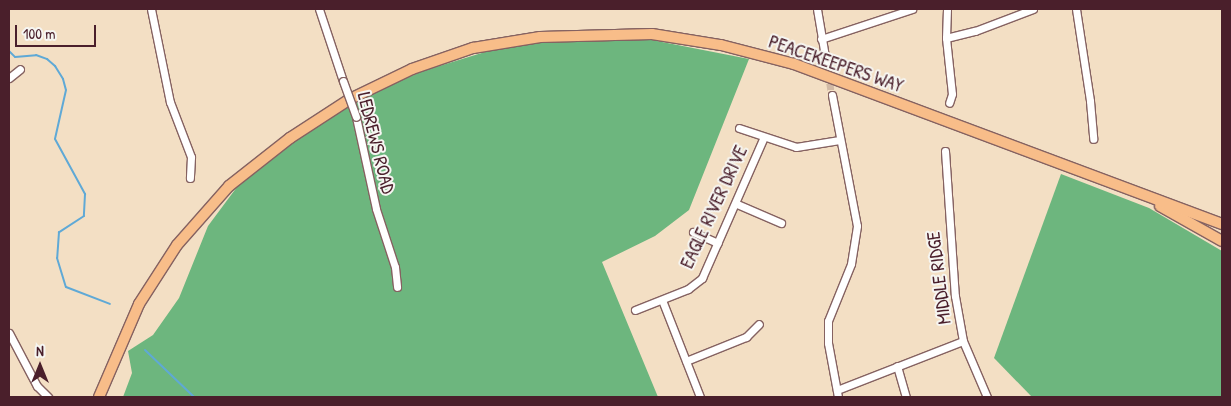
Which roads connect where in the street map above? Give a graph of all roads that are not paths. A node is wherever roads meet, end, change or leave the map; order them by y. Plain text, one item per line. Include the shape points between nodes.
1 (151, 9) edge
2 (319, 9) edge
3 (817, 9) edge
4 (912, 9) edge
5 (947, 9) edge
6 (1033, 9) edge
7 (1076, 9) edge
8 (946, 38) junction
9 (821, 39) junction
10 (826, 62) tunnel mouth
11 (20, 68) dead end
12 (9, 78) edge
13 (832, 95) tunnel mouth
14 (949, 103) dead end
15 (739, 128) dead end
16 (764, 137) junction
17 (1092, 139) dead end
18 (839, 140) junction
19 (945, 151) dead end
20 (190, 178) dead end
21 (1131, 190) junction
22 (736, 204) junction
23 (781, 223) dead end
24 (1222, 223) edge
25 (693, 232) dead end
26 (1222, 241) edge
27 (718, 243) junction
28 (397, 287) dead end
29 (662, 300) junction
30 (635, 310) dead end
31 (759, 324) dead end
32 (9, 333) edge
33 (964, 341) junction
34 (686, 361) junction
35 (896, 366) junction
36 (837, 394) edge
37 (48, 397) edge
38 (99, 397) edge
39 (700, 397) edge
40 (906, 397) edge
41 (987, 397) edge

1 - 20 street via 170,102 191,157
2 - 28 street, LEDREWS ROAD, bridge via 356,117 376,209 395,267
3 - 9 street
4 - 9 street
5 - 8 street
6 - 8 street via 975,31
7 - 17 street via 1090,101
8 - 14 street via 952,94
9 - 10 street
11 - 12 street
13 - 18 street
15 - 16 street
16 - 18 street via 801,148
16 - 22 street, EAGLE RIVER DRIVE
18 - 36 street via 857,226 850,264 828,321 828,343
19 - 33 street, MIDDLE RIDGE via 955,296
21 - 24 highway, PEACEKEEPERS WAY
21 - 26 highway
21 - 38 highway, PEACEKEEPERS WAY via 794,64 721,45 652,34 593,33 540,37 473,48 412,69 350,99 290,138 229,186 177,244 140,304
22 - 23 street
22 - 27 street, EAGLE RIVER DRIVE
25 - 27 street
27 - 29 street, EAGLE RIVER DRIVE via 697,283
29 - 30 street, EAGLE RIVER DRIVE
29 - 34 street
31 - 34 street via 746,337
32 - 37 street via 37,386
33 - 35 street
33 - 41 street, MIDDLE RIDGE
34 - 39 street
35 - 36 street
35 - 40 street

